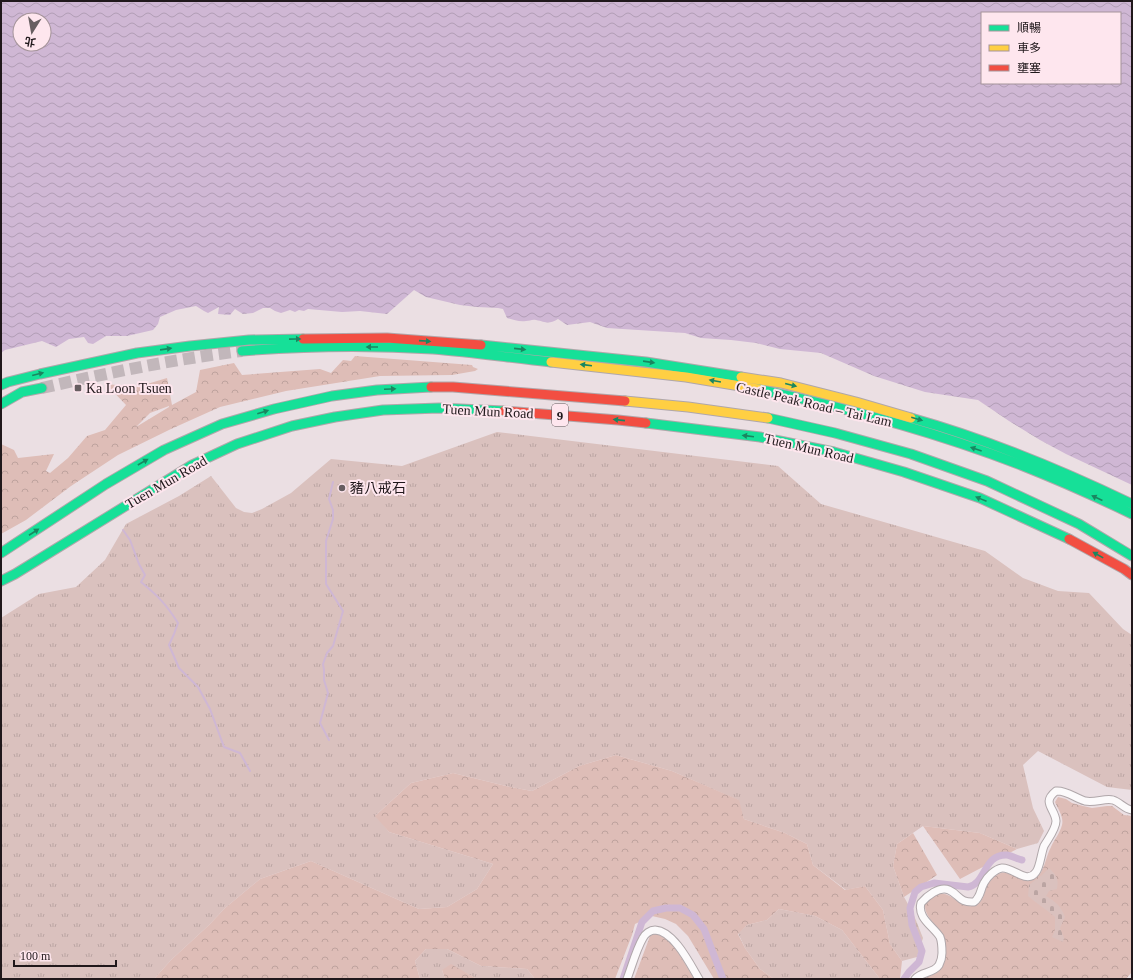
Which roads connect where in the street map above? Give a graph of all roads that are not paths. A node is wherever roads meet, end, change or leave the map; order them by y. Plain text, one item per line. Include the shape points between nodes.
1 (242, 351) tunnel mouth
2 (1, 385) edge
3 (42, 388) tunnel mouth
4 (1, 404) edge
5 (1132, 504) edge
6 (1132, 514) edge
7 (1, 553) edge
8 (1132, 556) edge
9 (1132, 575) edge
10 (1, 581) edge
11 (1132, 810) edge
12 (627, 979) edge
13 (699, 979) edge
14 (915, 979) edge

6 -> 1 main road, Castle Peak Road – Tai Lam via 1001,457 935,435 852,411 710,380 452,351 383,347
2 -> 5 main road, Castle Peak Road – Tai Lam via 137,353 249,340 387,338 646,362 781,383 937,425 1042,463
3 - 4 main road via 22,392
7 -> 8 main road, Tuen Mun Road / 9 via 112,480 164,450 222,424 332,396 377,390 452,387 688,407 762,417 835,433 911,454 987,481 1079,524
9 -> 10 main road, Tuen Mun Road / 9 via 1065,537 980,498 834,452 760,437 618,420 439,408 383,410 335,416 292,426 237,444 192,464
11 - 14 street via 1115,801 1092,802 1075,798 1062,791 1052,794 1049,803 1056,824 1033,875 1024,876 1002,868 986,880 980,896 974,902 963,900 949,890 943,889 932,893 921,903 921,913 940,938 942,952 938,966
12 - 13 street via 643,938 654,930 668,935 677,944

